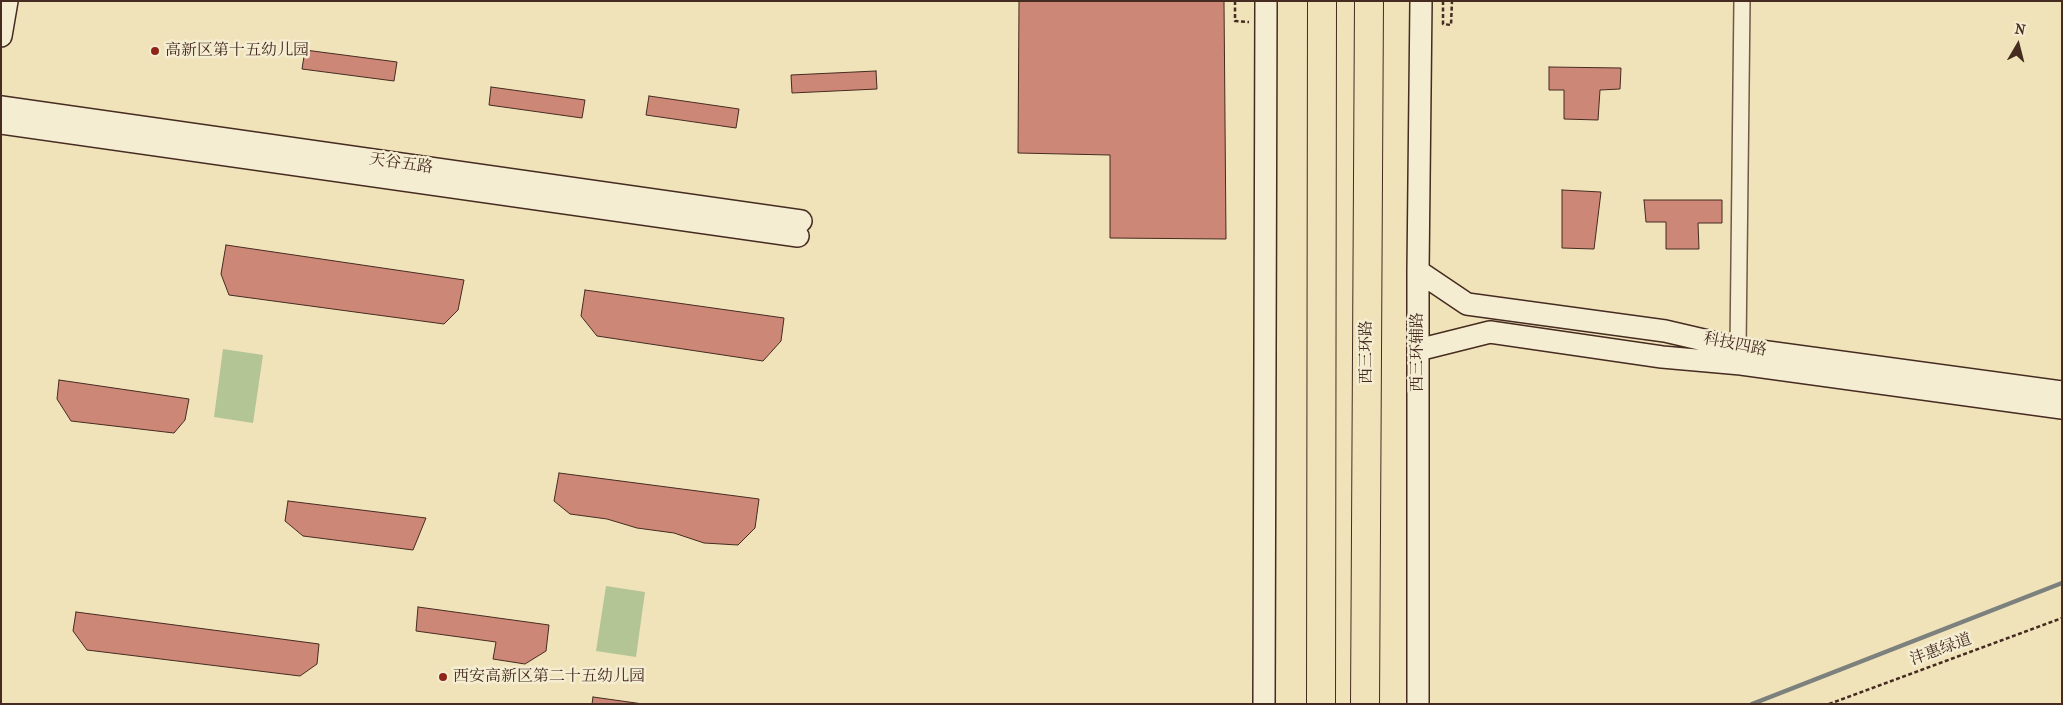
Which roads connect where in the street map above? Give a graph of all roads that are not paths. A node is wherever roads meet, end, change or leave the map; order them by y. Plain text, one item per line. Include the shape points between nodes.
1 (7, 1) edge
2 (1266, 1) edge
3 (1322, 1) edge
4 (1369, 1) edge
5 (1421, 1) edge
6 (1742, 1) edge
7 (1, 36) edge
8 (1, 107) edge
9 (1, 123) edge
10 (1418, 271) junction
11 (1738, 348) junction
12 (1418, 350) junction
13 (2062, 392) edge
14 (2062, 408) edge
15 (1264, 704) edge
16 (1321, 704) edge
17 (1365, 704) edge
18 (1418, 704) edge

1 - 7 street
2 - 15 street
3 - 16 highway
4 - 17 highway, 西三环路
5 - 10 street, 西三环辅路
6 - 11 street
8 - 9 street, 天谷五路 via 800,228
10 - 11 street, 科技四路 via 1467,304 1665,331
10 - 12 street, 西三环辅路
11 - 13 street, 科技四路
12 - 14 street, 科技四路 via 1490,332
12 - 18 street, 西三环辅路

